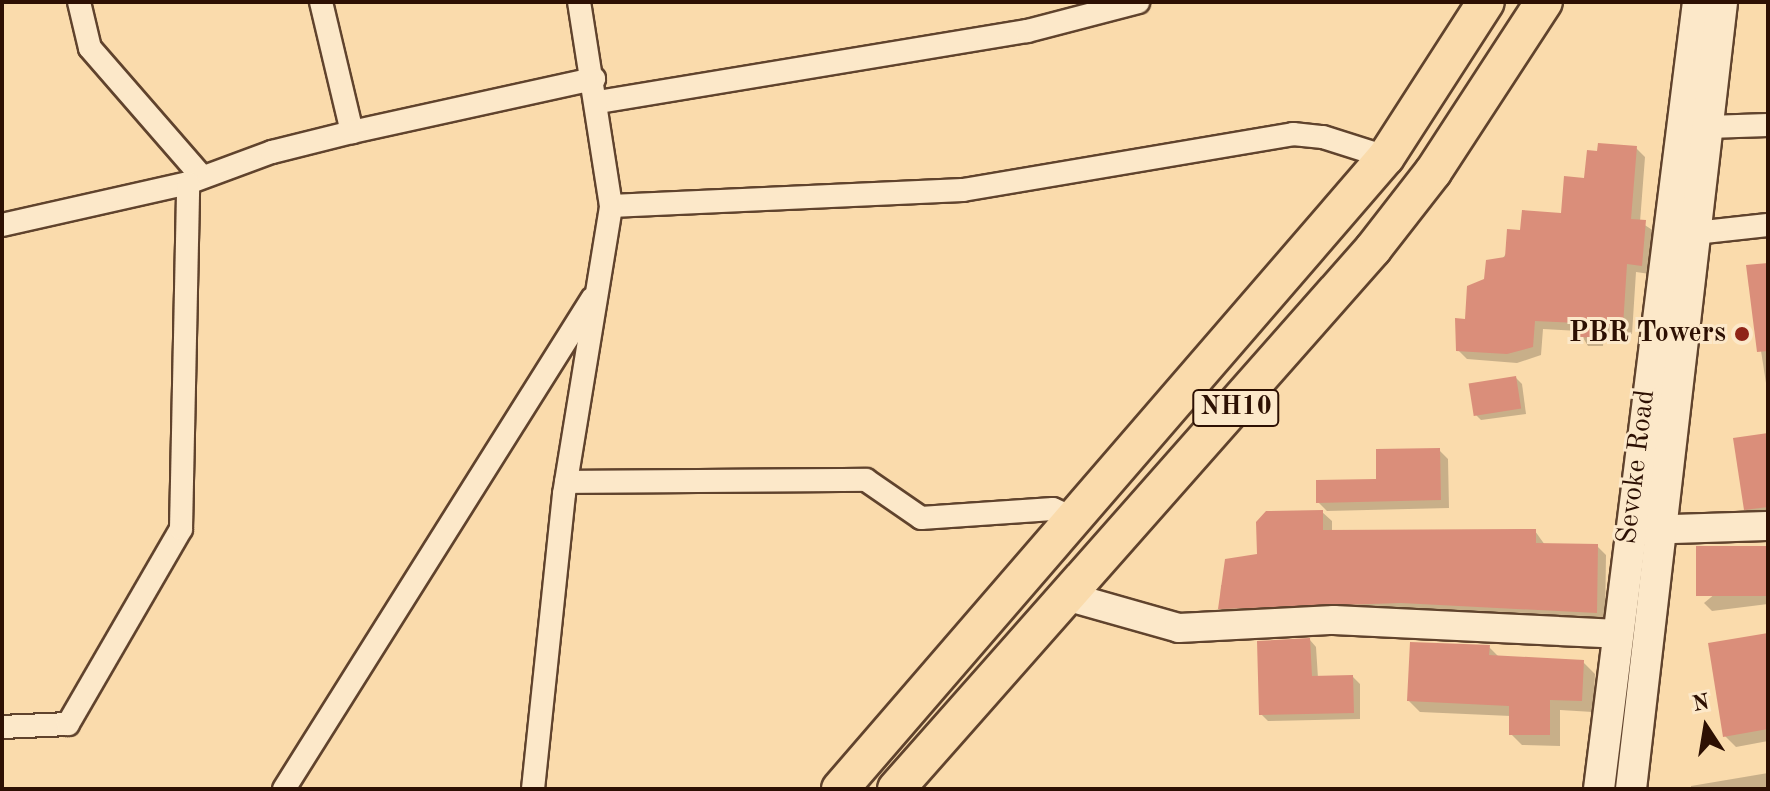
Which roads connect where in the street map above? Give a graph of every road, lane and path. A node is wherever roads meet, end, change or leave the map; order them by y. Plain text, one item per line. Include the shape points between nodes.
1 (79, 2) edge
2 (321, 2) edge
3 (579, 2) edge
4 (1138, 2) edge
5 (1486, 2) edge
6 (1544, 2) edge
7 (1698, 2) edge
8 (1722, 2) edge
9 (594, 79) junction
10 (598, 102) junction
11 (1768, 125) edge
12 (1708, 127) junction
13 (352, 132) junction
14 (1386, 157) junction
15 (195, 180) junction
16 (611, 206) junction
17 (2, 225) edge
18 (1768, 225) edge
19 (1695, 233) junction
20 (597, 291) junction
21 (566, 482) junction
22 (1074, 519) junction
23 (1768, 526) edge
24 (1644, 530) junction
25 (1066, 596) junction
26 (1618, 634) junction
27 (2, 727) edge
28 (284, 789) edge
29 (533, 789) edge
30 (840, 789) edge
31 (896, 789) edge
32 (1599, 789) edge
33 (1631, 789) edge

1 - 15 street via 90,48
2 - 13 street
3 - 9 street
4 - 10 street via 1027,31
5 - 14 highway
6 - 25 highway, NH10 via 1441,160 1373,249
7 - 24 main road, Sevoke Road
8 - 12 main road, Sevoke Road
9 - 10 street
9 - 13 street
10 - 16 street
11 - 12 street
12 - 19 main road, Sevoke Road
13 - 15 street
14 - 16 street via 1323,137 1293,134 963,190
14 - 22 highway
15 - 17 street
15 - 27 street via 181,529 68,724
16 - 20 street
18 - 19 street
19 - 24 main road, Sevoke Road
20 - 21 street
20 - 28 street
21 - 22 street via 866,480 921,518 1053,509
21 - 29 street
22 - 30 highway
23 - 24 street
24 - 26 main road, Sevoke Road
24 - 33 main road, Sevoke Road
25 - 26 street via 1179,628 1334,620
25 - 31 highway, NH10
26 - 32 main road, Sevoke Road

